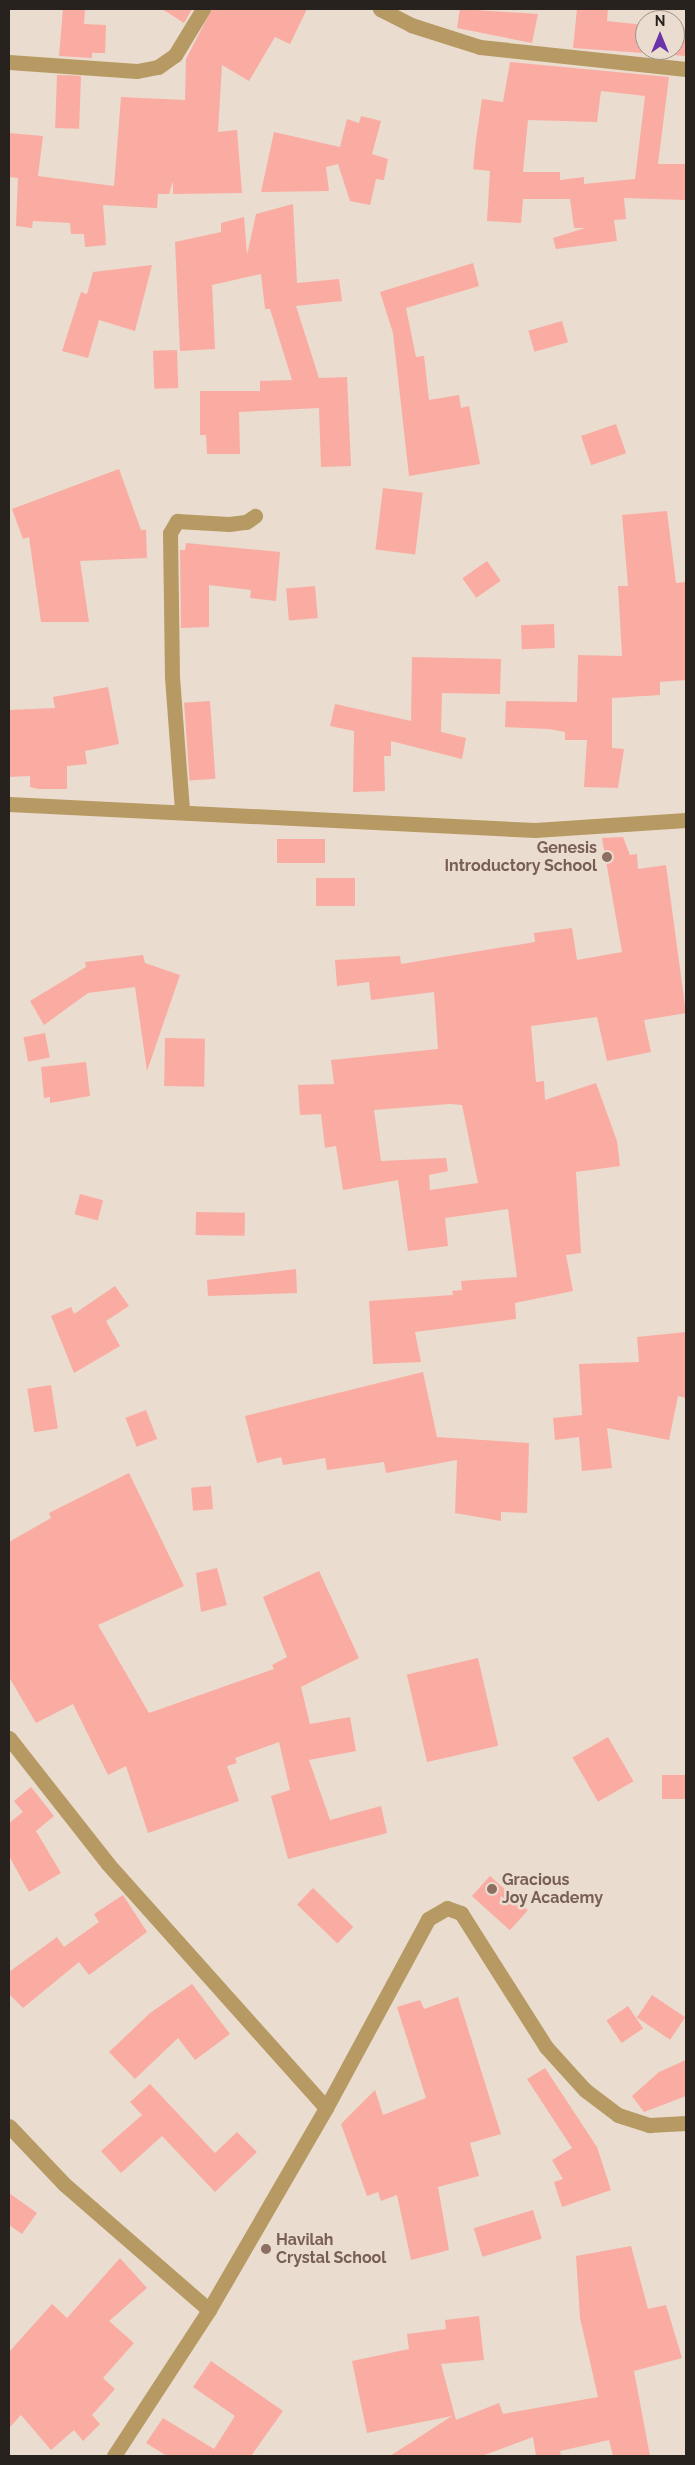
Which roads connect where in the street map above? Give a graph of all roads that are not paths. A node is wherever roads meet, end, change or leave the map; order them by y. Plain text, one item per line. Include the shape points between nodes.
1 (203, 9) edge
2 (380, 9) edge
3 (9, 62) edge
4 (686, 69) edge
5 (255, 516) dead end
6 (9, 804) edge
7 (182, 810) junction
8 (686, 820) edge
9 (9, 1738) edge
10 (326, 2108) junction
11 (686, 2123) edge
12 (9, 2126) edge
13 (209, 2310) junction
14 (114, 2456) edge

1 - 3 street via 175,55 158,67 137,71
2 - 4 street via 411,25 480,47
5 - 7 street via 246,522 177,522 170,533 172,676
6 - 7 street
7 - 8 street via 535,830
9 - 10 street via 108,1864
10 - 11 street via 428,1919 447,1908 461,1913 546,2047 585,2090 618,2115 649,2125
10 - 13 street
12 - 13 street via 64,2184
13 - 14 street

